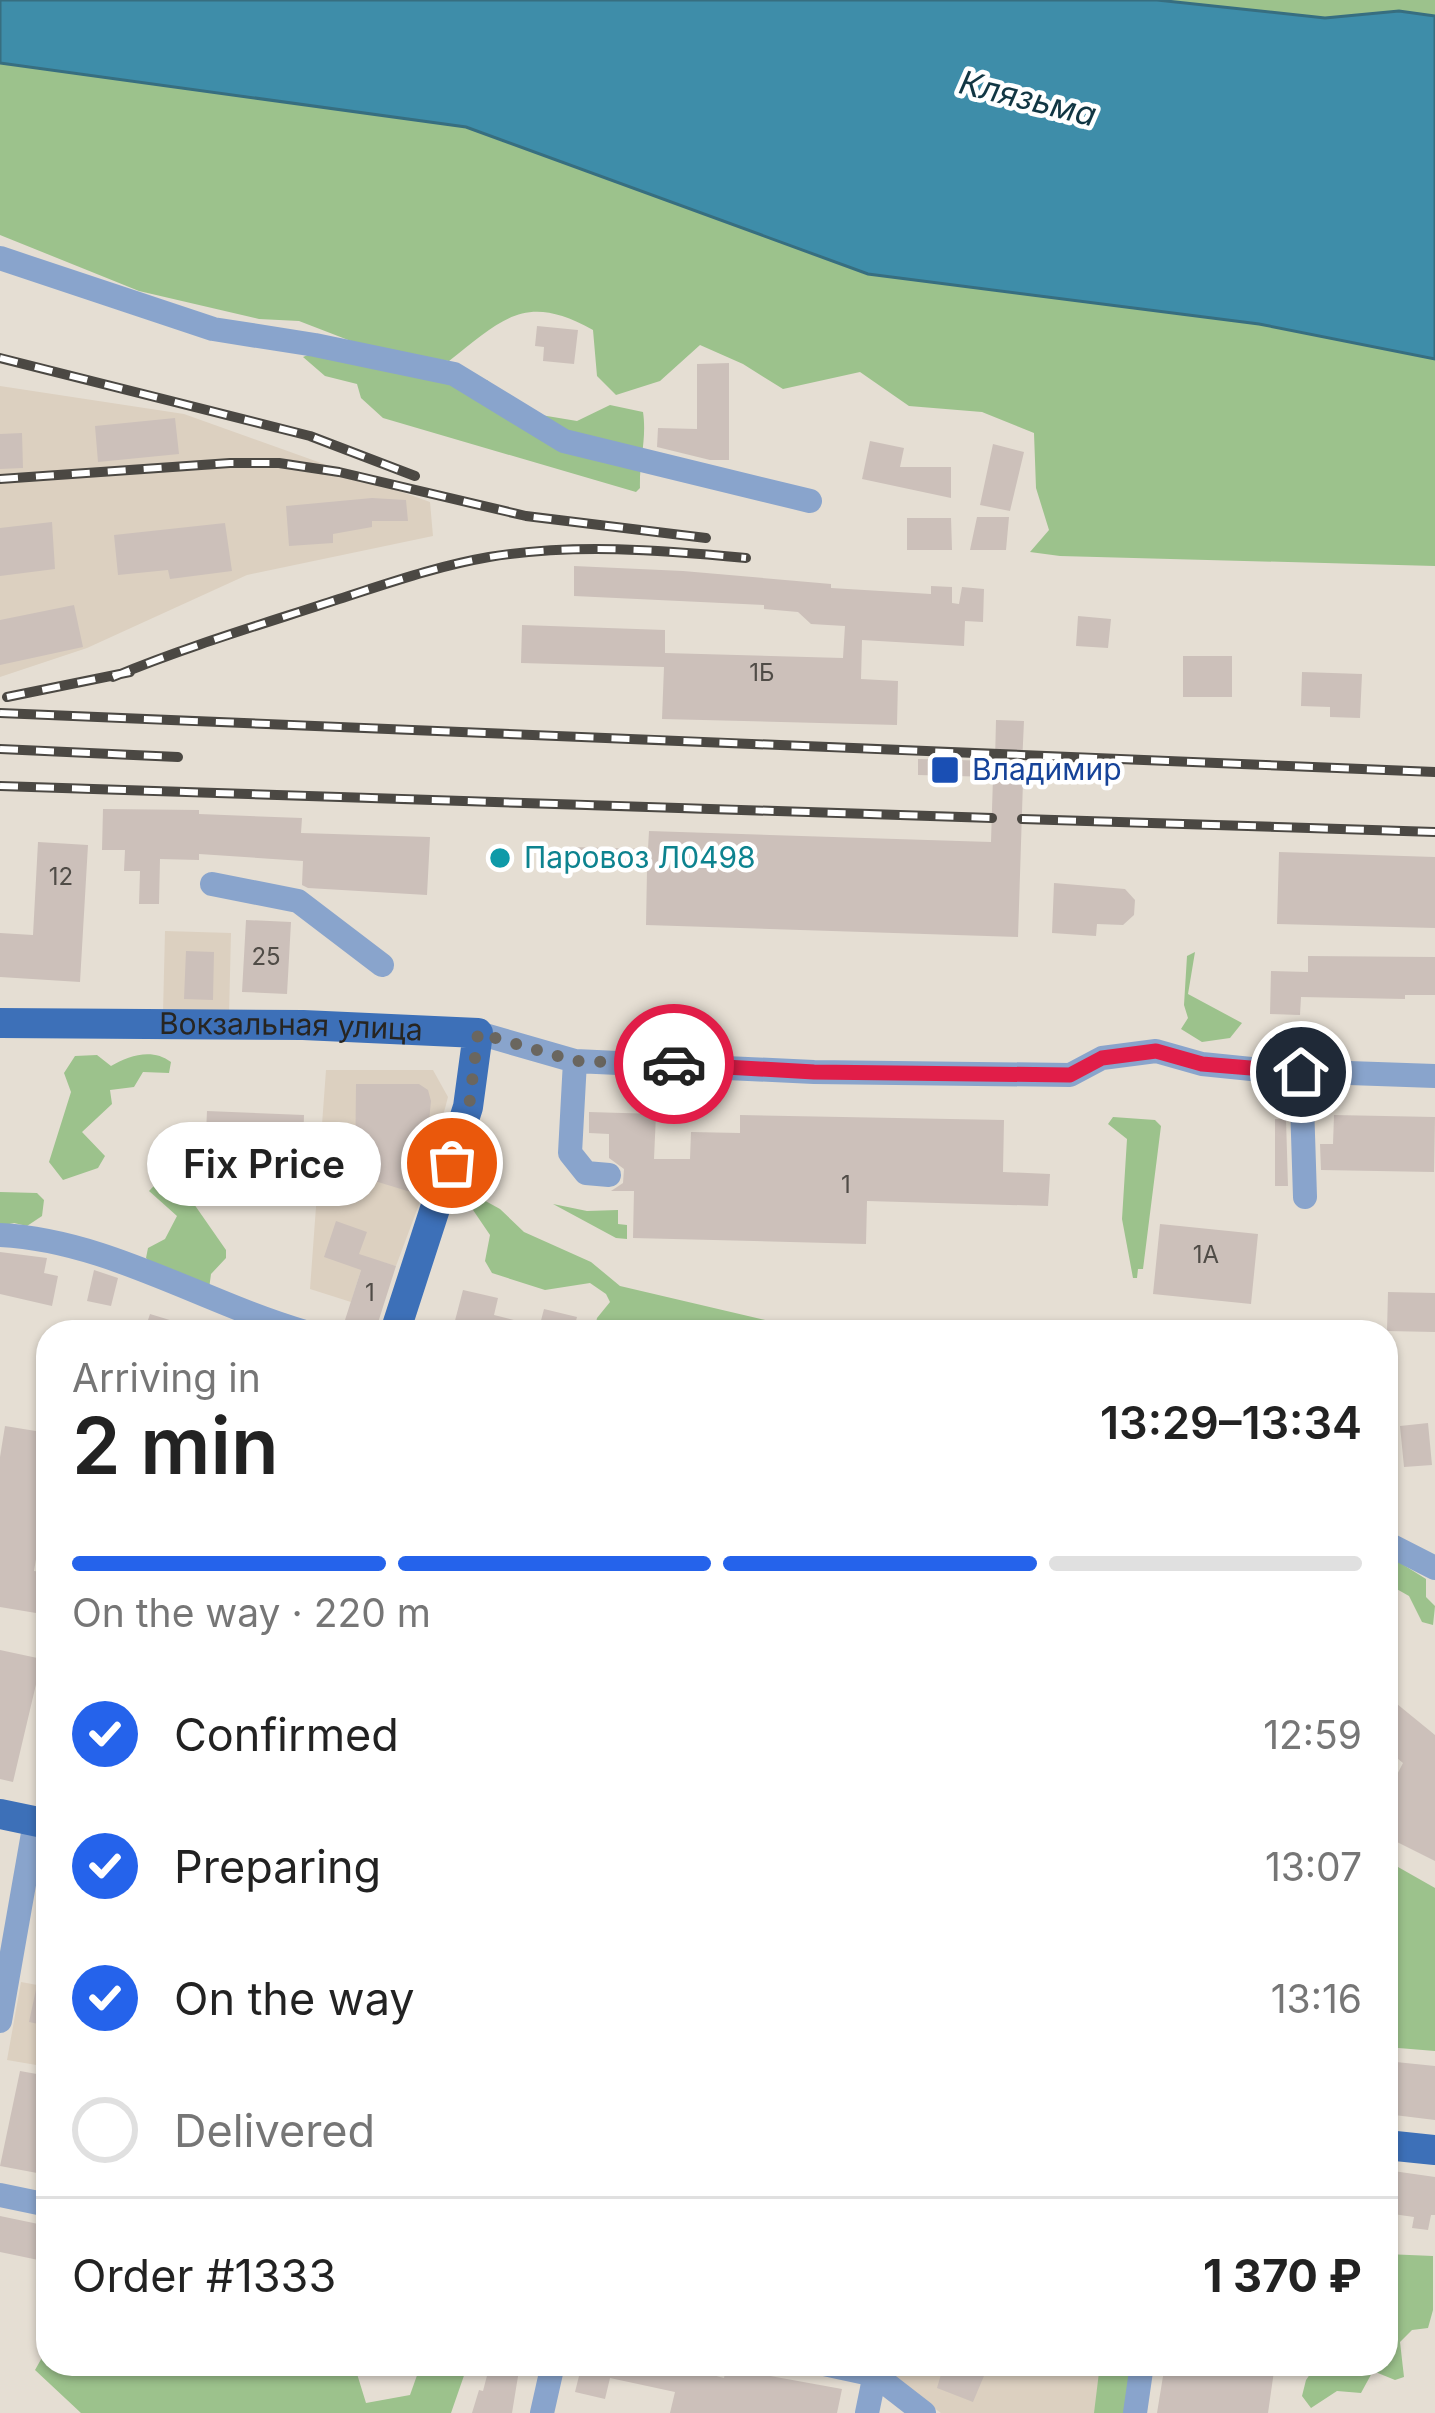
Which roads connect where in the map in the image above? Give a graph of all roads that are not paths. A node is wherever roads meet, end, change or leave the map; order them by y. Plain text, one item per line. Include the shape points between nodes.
1 (0, 258) edge
2 (810, 501) dead end
3 (212, 884) dead end
4 (382, 965) dead end
5 (0, 1023) edge
6 (478, 1033) junction
7 (575, 1061) junction
8 (1301, 1072) junction
9 (1435, 1076) edge
10 (609, 1175) dead end
11 (1305, 1197) dead end
12 (0, 1235) edge
13 (263, 1320) edge
14 (399, 1320) edge
15 (1398, 1550) edge
16 (1435, 1568) edge
17 (0, 1814) edge
18 (36, 1822) edge
19 (36, 1851) edge
20 (0, 2021) edge
21 (1398, 2146) edge
22 (1435, 2150) edge
23 (0, 2195) edge
24 (36, 2202) edge
25 (550, 2376) edge
26 (875, 2376) edge
27 (884, 2376) edge
28 (1140, 2376) edge
29 (542, 2413) edge
30 (867, 2413) edge
31 (924, 2413) edge
32 (1135, 2413) edge

1 - 2 street via 213,329 454,374 564,441
3 - 4 street via 298,901
5 - 6 main road, Вокзальная улица
6 - 7 street, Вокзальная улица
6 - 14 main road via 469,1107
7 - 8 street, Вокзальная улица via 1070,1075 1102,1058 1156,1051 1202,1064
7 - 10 street via 570,1153 586,1173
8 - 9 street, Вокзальная улица
8 - 11 street
12 - 13 street via 148,1272
15 - 16 street
17 - 18 main road
19 - 20 street
21 - 22 main road
23 - 24 street
25 - 29 street
26 - 30 street
27 - 31 street
28 - 32 street

